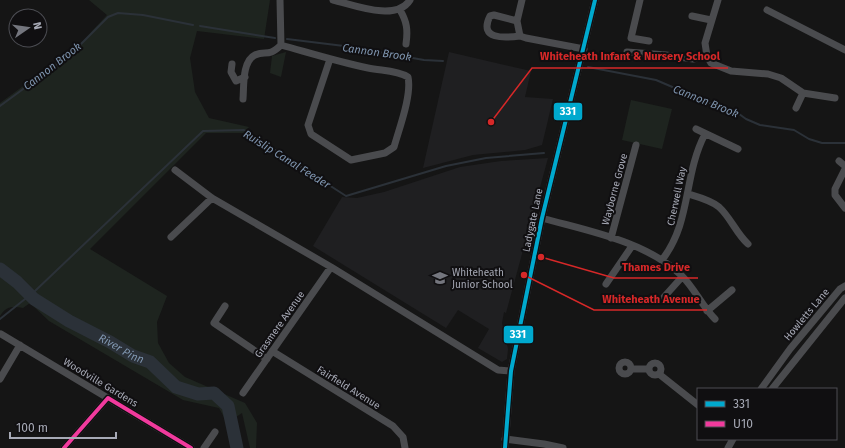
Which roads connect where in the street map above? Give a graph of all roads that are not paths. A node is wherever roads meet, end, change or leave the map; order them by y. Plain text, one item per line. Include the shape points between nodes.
1 (280, 0) edge
2 (333, 0) edge
3 (410, 0) edge
4 (522, 0) edge
5 (595, 0) edge
6 (640, 0) edge
7 (718, 0) edge
8 (400, 10) junction
9 (767, 10) dead end
10 (692, 16) dead end
11 (711, 20) junction
12 (517, 21) junction
13 (520, 36) junction
14 (649, 41) dead end
15 (406, 44) dead end
16 (281, 45) junction
17 (584, 49) junction
18 (845, 50) edge
19 (628, 52) dead end
20 (707, 56) junction
21 (330, 59) junction
22 (232, 64) dead end
23 (245, 77) junction
24 (803, 93) junction
25 (835, 98) dead end
26 (243, 99) dead end
27 (796, 108) dead end
28 (696, 129) dead end
29 (705, 134) junction
30 (636, 145) dead end
31 (738, 150) dead end
32 (845, 169) edge
33 (176, 170) dead end
34 (688, 194) junction
35 (212, 198) junction
36 (845, 208) edge
37 (542, 218) junction
38 (171, 238) dead end
39 (611, 238) junction
40 (748, 244) dead end
41 (632, 246) junction
42 (662, 260) junction
43 (331, 267) junction
44 (682, 277) junction
45 (606, 284) dead end
46 (845, 286) edge
47 (732, 290) dead end
48 (664, 298) dead end
49 (845, 298) edge
50 (225, 306) dead end
51 (707, 311) junction
52 (715, 319) dead end
53 (1, 334) dead end
54 (20, 345) junction
55 (272, 351) junction
56 (784, 357) junction
57 (267, 358) junction
58 (792, 363) junction
59 (631, 369) dead end
60 (511, 371) junction
61 (0, 379) edge
62 (762, 388) edge
63 (773, 388) edge
64 (243, 393) dead end
65 (108, 398) junction
66 (697, 404) edge
67 (215, 432) dead end
68 (505, 439) junction
69 (64, 448) edge
70 (191, 448) edge
71 (204, 448) edge
72 (405, 448) edge
73 (505, 448) edge
74 (563, 448) edge

1 - 16 street
2 - 8 street via 381,11
3 - 8 street
4 - 12 street
5 - 17 street, Ladygate Lane
6 - 14 street via 631,38
7 - 11 street
8 - 15 street via 407,22
9 - 18 street
10 - 11 street
11 - 20 street via 705,43
12 - 13 street
12 - 13 street via 490,16 487,30 501,38
13 - 17 street
16 - 21 street
16 - 23 street via 274,52 255,55 248,62
17 - 37 street, Ladygate Lane
19 - 20 street via 693,59
20 - 24 street via 712,63 723,69 768,74 781,78
21 - 21 street via 400,72 408,77 407,95 394,147 385,153 351,160 311,134 308,125
22 - 23 street via 231,72 236,81
23 - 26 street
24 - 25 street
24 - 27 street
28 - 29 street
29 - 31 street
29 - 34 street, Cherwell Way via 694,157
30 - 39 street, Wayborne Grove
32 - 36 street via 835,189 835,195
33 - 35 street
34 - 40 street via 710,201 719,207
34 - 42 street, Cherwell Way via 675,241
35 - 38 street
35 - 43 street
37 - 39 street
37 - 60 street, Ladygate Lane
39 - 41 street
41 - 42 street
41 - 45 street
42 - 44 street
43 - 55 street, Grasmere Avenue
43 - 60 street via 498,370
44 - 48 street
44 - 51 street
46 - 56 street, Howletts Lane
47 - 51 street
49 - 58 street, Howletts Lane
50 - 57 street via 214,323
51 - 52 street
53 - 54 street, Woodville Gardens
54 - 61 street
54 - 65 street, Woodville Gardens
55 - 57 street, Grasmere Avenue
55 - 72 street, Fairfield Avenue via 394,426 403,438
56 - 58 street
56 - 62 street, Howletts Lane
57 - 64 street, Grasmere Avenue
58 - 63 street, Howletts Lane
59 - 66 street via 650,369 652,364 658,364 661,369 659,374
60 - 68 street, Ladygate Lane
65 - 69 street
65 - 70 street, Woodville Gardens
67 - 71 street
68 - 73 street, Ladygate Lane
68 - 74 street

